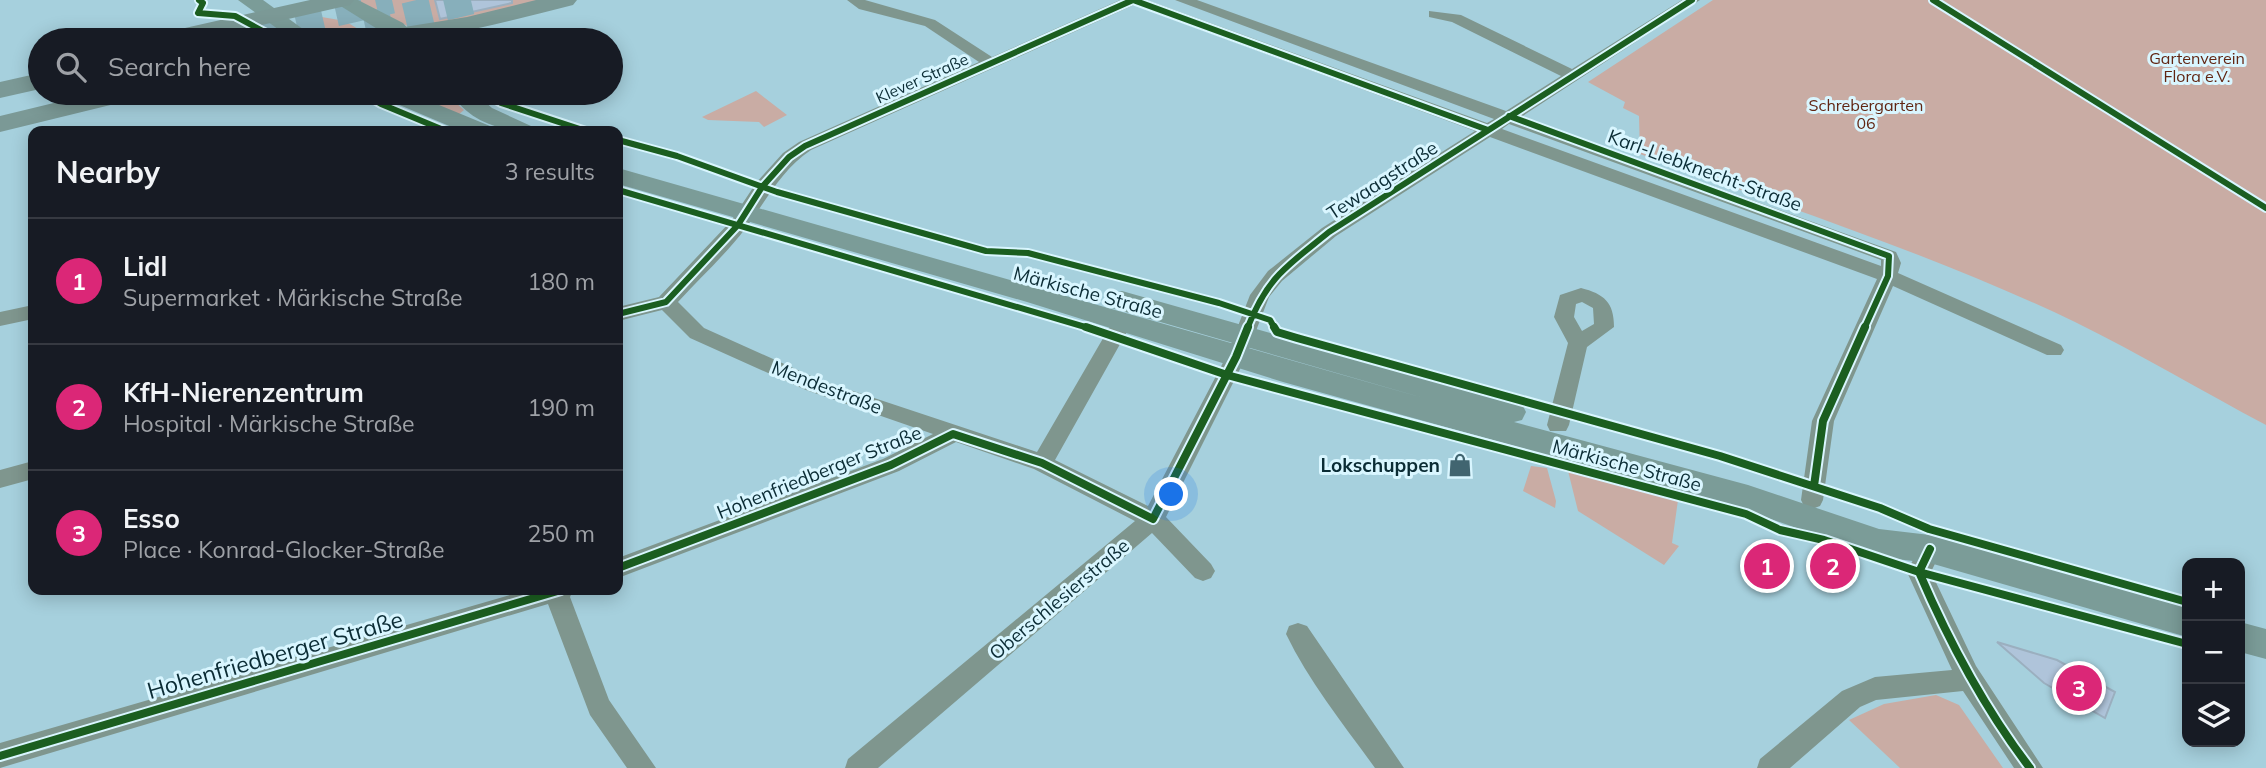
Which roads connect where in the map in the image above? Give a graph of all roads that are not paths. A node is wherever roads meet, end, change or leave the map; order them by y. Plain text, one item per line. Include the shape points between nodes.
1 (221, 0) edge
2 (249, 0) edge
3 (342, 0) edge
4 (565, 0) edge
5 (856, 0) edge
6 (1133, 0) edge
7 (1183, 0) edge
8 (1692, 0) edge
9 (1434, 14) dead end
10 (271, 16) junction
11 (494, 18) junction
12 (188, 28) edge
13 (217, 28) edge
14 (289, 28) edge
15 (395, 28) tunnel mouth
16 (448, 28) edge
17 (466, 28) edge
18 (991, 63) junction
19 (28, 71) edge
20 (1573, 76) junction
21 (0, 77) edge
22 (28, 83) edge
23 (0, 90) edge
24 (28, 103) edge
25 (77, 105) edge
26 (419, 105) edge
27 (475, 105) edge
28 (0, 109) edge
29 (1509, 116) junction
30 (0, 124) edge
31 (469, 126) edge
32 (512, 126) edge
33 (1488, 130) junction
34 (623, 163) edge
35 (623, 177) edge
36 (750, 206) junction
37 (1888, 266) junction
38 (666, 302) junction
39 (28, 313) edge
40 (623, 313) edge
41 (0, 320) edge
42 (1123, 321) junction
43 (1578, 344) dead end
44 (1240, 345) junction
45 (2054, 350) dead end
46 (1558, 425) junction
47 (953, 434) junction
48 (1042, 463) junction
49 (28, 471) edge
50 (0, 479) edge
51 (1812, 500) junction
52 (1153, 519) junction
53 (1930, 549) junction
54 (623, 566) edge
55 (1203, 571) dead end
56 (543, 595) edge
57 (558, 595) edge
58 (2183, 621) edge
59 (1298, 634) dead end
60 (2245, 638) edge
61 (2266, 644) edge
62 (1971, 679) junction
63 (0, 756) edge
64 (643, 768) edge
65 (858, 768) edge
66 (1391, 768) edge
67 (1770, 768) edge
68 (2030, 768) edge

1 - 12 main road via 204,22
2 - 10 main road
3 - 10 main road
3 - 15 main road
4 - 11 main road
5 - 18 street via 930,23
6 - 18 street, Klever Straße
6 - 33 street, Karl-Liebknecht-Straße
7 - 29 street, Karl-Liebknecht-Straße
8 - 20 street, Tewaagstraße
9 - 20 street via 1456,18
10 - 13 main road
10 - 14 main road
11 - 16 main road
11 - 17 main road
18 - 36 street, Klever Straße via 806,146 789,157
19 - 21 main road
20 - 29 street, Tewaagstraße
22 - 23 main road
24 - 28 main road
25 - 30 main road
26 - 31 main road
27 - 32 main road
29 - 33 street, Tewaagstraße
29 - 37 street, Karl-Liebknecht-Straße
33 - 37 street, Karl-Liebknecht-Straße
33 - 44 street, Tewaagstraße via 1301,253 1260,295
34 - 36 main road, Märkische Straße
35 - 36 main road, Märkische Straße
36 - 38 street, Klever Straße
36 - 42 main road, Märkische Straße
36 - 44 main road, Märkische Straße
37 - 45 street, Karl-Liebknecht-Straße
37 - 51 street via 1823,421
38 - 40 street
38 - 47 street, Mendestraße via 697,332 813,385
39 - 41 street
42 - 44 main road, Märkische Straße
42 - 48 street, Märkische Straße
43 - 46 street, Märkische Straße
44 - 46 main road, Märkische Straße
44 - 52 street, Oberschlesierstraße
44 - 53 main road, Märkische Straße via 1879,542
46 - 51 main road, Märkische Straße
47 - 48 street, Mendestraße
47 - 54 street, Hohenfriedberger Straße via 891,465
48 - 52 street, Mendestraße
49 - 50 street
51 - 53 main road, Märkische Straße via 1880,521
52 - 55 street, Mendestraße
52 - 65 street, Oberschlesierstraße
53 - 58 main road, Märkische Straße
53 - 62 street via 1919,572
56 - 63 street, Hohenfriedberger Straße
57 - 64 street via 598,707
59 - 66 street
60 - 61 main road
62 - 67 street via 1875,689 1851,699
62 - 68 street

